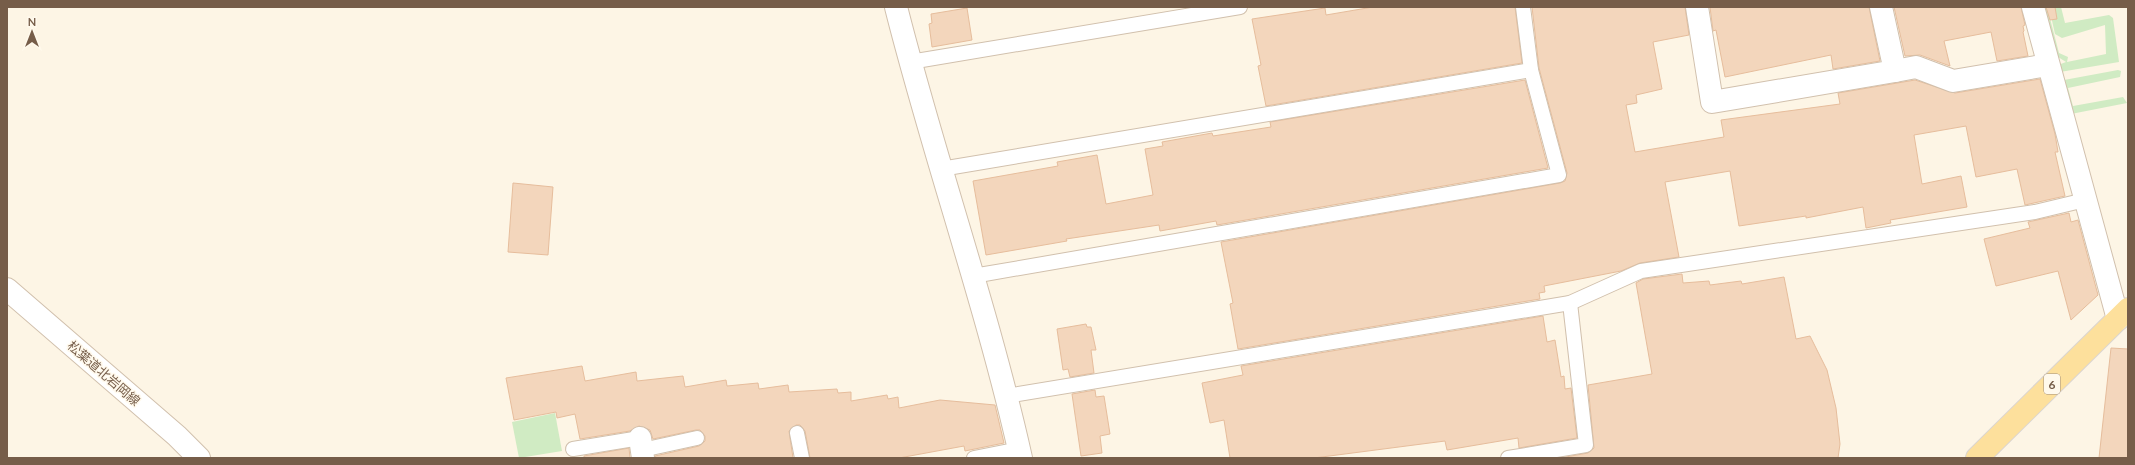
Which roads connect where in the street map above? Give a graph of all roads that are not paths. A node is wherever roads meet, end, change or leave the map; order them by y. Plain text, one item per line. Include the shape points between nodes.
1 (896, 7) edge
2 (1240, 7) edge
3 (1523, 7) edge
4 (1697, 7) edge
5 (1881, 7) edge
6 (2033, 7) edge
7 (910, 62) junction
8 (2048, 65) junction
9 (1531, 70) junction
10 (1895, 71) junction
11 (941, 169) junction
12 (2085, 200) junction
13 (973, 276) junction
14 (7, 289) edge
15 (1570, 303) junction
16 (2123, 314) edge
17 (1006, 396) junction
18 (797, 433) dead end
19 (697, 438) dead end
20 (573, 449) dead end
21 (641, 449) edge
22 (1020, 453) edge
23 (199, 458) edge
24 (802, 458) edge
25 (974, 458) edge
26 (1508, 458) edge
27 (1977, 458) edge

1 - 7 street
2 - 7 lane
3 - 9 lane
4 - 10 street via 1712,102
5 - 10 street
6 - 8 street
7 - 11 street
8 - 10 street via 1953,81 1916,67
8 - 12 street
9 - 11 lane
9 - 13 lane via 1559,175
11 - 13 street
12 - 15 lane via 2035,212 1641,271
12 - 16 street
13 - 17 street
14 - 23 street, 松葉道北岩岡線
15 - 17 lane
15 - 26 lane via 1586,445
16 - 27 main road, 6
17 - 22 street
18 - 24 lane
19 - 21 lane
20 - 21 lane
22 - 25 lane

